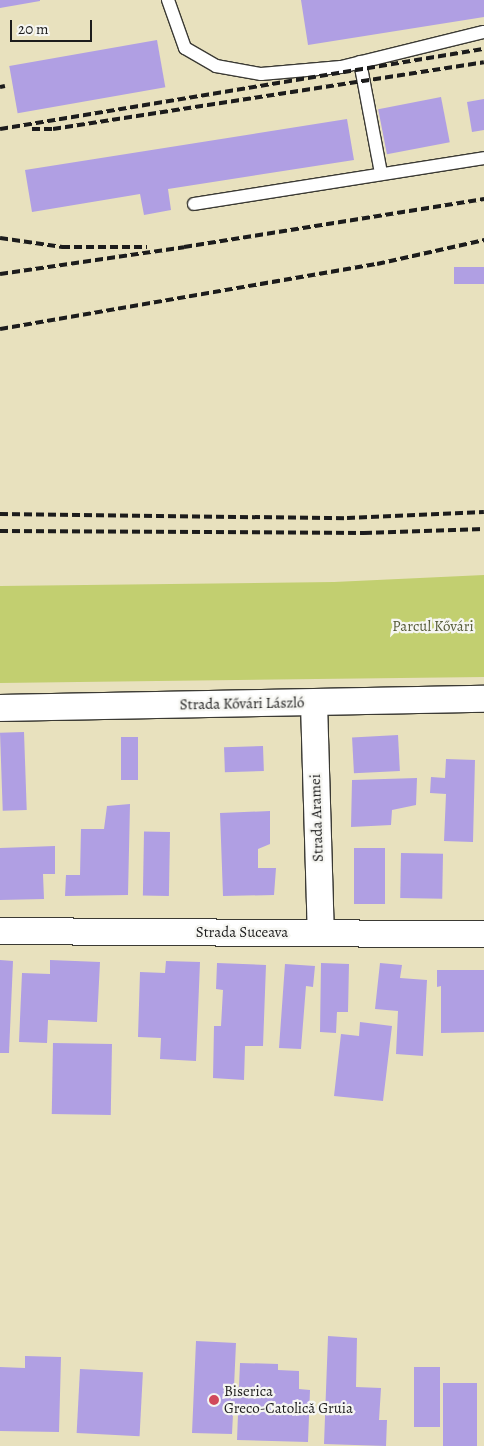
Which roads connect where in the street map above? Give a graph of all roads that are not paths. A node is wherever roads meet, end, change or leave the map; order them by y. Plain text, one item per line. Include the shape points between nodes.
1 (168, 0) edge
2 (484, 32) edge
3 (360, 62) junction
4 (484, 158) edge
5 (381, 173) junction
6 (194, 204) dead end
7 (484, 699) edge
8 (314, 703) junction
9 (0, 708) edge
10 (0, 931) edge
11 (321, 933) junction
12 (484, 934) edge

1 - 3 lane via 185,48 216,66 261,74 341,67
2 - 3 lane
3 - 5 lane
4 - 5 lane
5 - 6 lane
7 - 8 street, Strada Kővári László
8 - 9 street, Strada Kővári László
8 - 11 street, Strada Aramei
10 - 11 street, Strada Suceava
11 - 12 street, Strada Suceava

